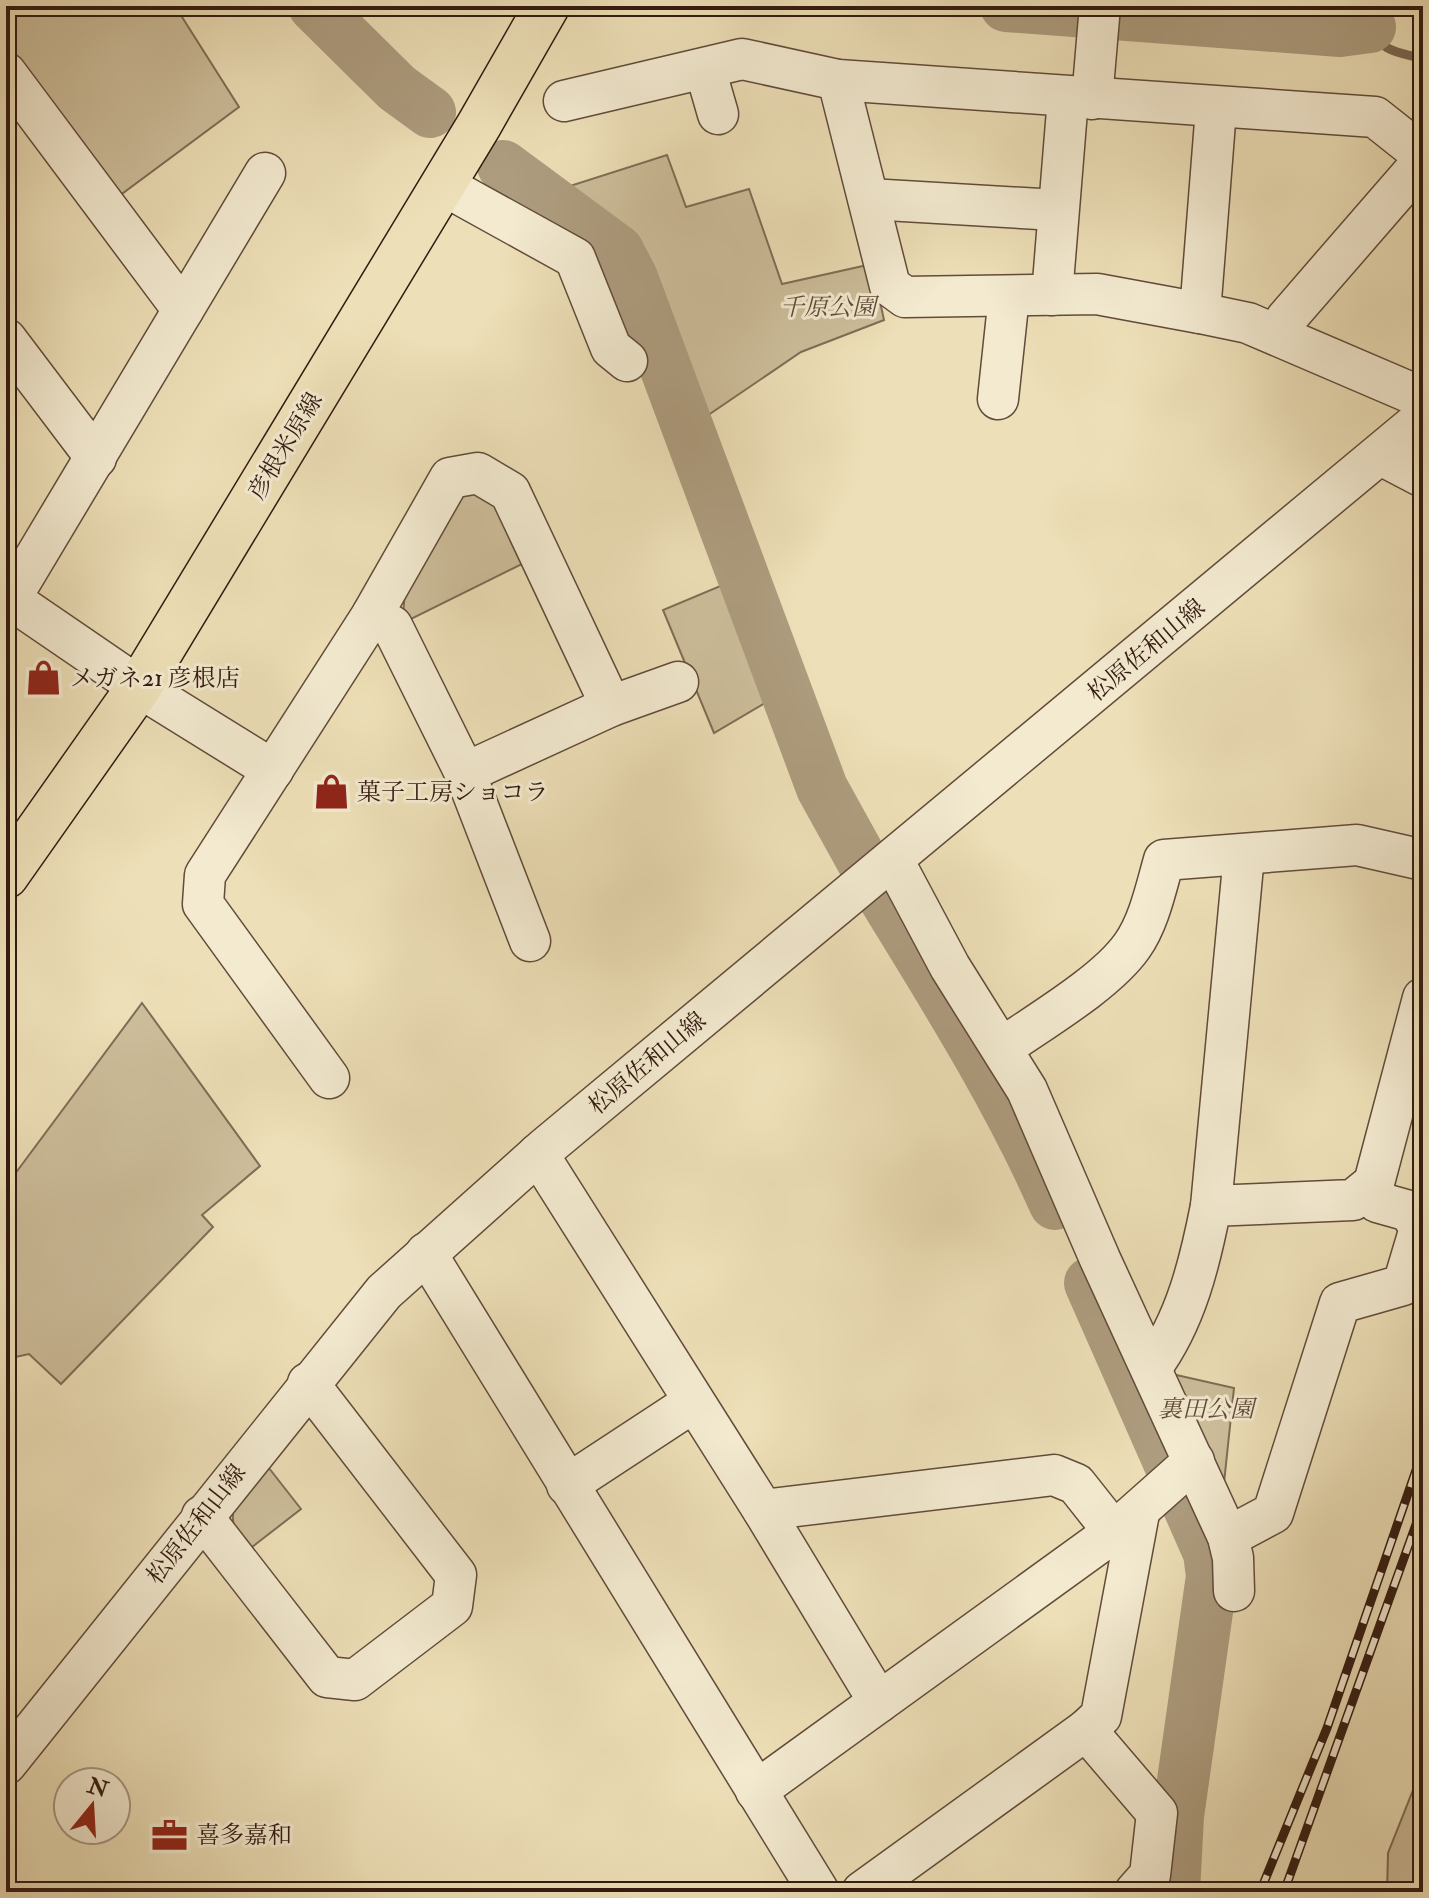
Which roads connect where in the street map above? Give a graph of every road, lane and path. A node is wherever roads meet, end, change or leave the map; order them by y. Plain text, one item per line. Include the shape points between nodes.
1 (547, 6) edge
2 (1100, 13) edge
3 (705, 69) junction
4 (6, 73) edge
5 (838, 80) junction
6 (1080, 98) junction
7 (564, 101) dead end
8 (1216, 109) junction
9 (718, 114) dead end
10 (1423, 155) edge
11 (1423, 161) edge
12 (265, 173) dead end
13 (443, 185) junction
14 (869, 199) junction
15 (1057, 210) junction
16 (1052, 295) junction
17 (1009, 296) junction
18 (183, 310) junction
19 (1200, 313) junction
20 (1278, 335) junction
21 (6, 339) edge
22 (627, 361) dead end
23 (1423, 398) edge
24 (998, 399) dead end
25 (1423, 418) edge
26 (1381, 455) junction
27 (96, 458) junction
28 (1423, 477) edge
29 (7, 601) edge
30 (372, 615) junction
31 (678, 682) dead end
32 (139, 687) junction
33 (611, 706) junction
34 (273, 770) junction
35 (465, 773) junction
36 (1244, 855) junction
37 (893, 860) junction
38 (1423, 860) edge
39 (6, 876) edge
40 (530, 941) dead end
41 (1423, 998) edge
42 (1002, 1048) junction
43 (329, 1078) dead end
44 (538, 1154) junction
45 (1366, 1190) junction
46 (1211, 1206) junction
47 (426, 1253) junction
48 (1151, 1368) junction
49 (308, 1383) junction
50 (692, 1403) junction
51 (1183, 1471) junction
52 (567, 1485) junction
53 (763, 1510) junction
54 (202, 1516) junction
55 (1126, 1523) junction
56 (1228, 1537) junction
57 (1234, 1591) dead end
58 (879, 1702) junction
59 (1086, 1730) junction
60 (6, 1764) edge
61 (756, 1791) junction
62 (819, 1892) edge
63 (862, 1892) edge
64 (1135, 1892) edge

1 - 13 main road, 彦根米原線
2 - 6 street
3 - 5 street via 742,59
3 - 7 street
3 - 9 street
4 - 18 street
5 - 6 street
5 - 14 street
6 - 8 street
6 - 15 street
8 - 10 street via 1375,117
8 - 19 street
11 - 20 street via 1286,319
12 - 18 street
13 - 22 street via 575,258 611,348
13 - 32 main road, 彦根米原線
14 - 15 street
14 - 17 street via 890,286 905,297
15 - 16 street
16 - 17 street
16 - 19 street via 1097,294
17 - 24 street
18 - 27 street
19 - 20 street
20 - 23 street
21 - 27 street
25 - 26 street, 松原佐和山線
26 - 28 street
26 - 37 street, 松原佐和山線
27 - 29 street
29 - 32 street
30 - 33 street via 450,478 478,473 510,492
30 - 34 street
30 - 35 street via 392,626
31 - 33 street
32 - 34 street
32 - 39 main road, 彦根米原線
33 - 35 street
34 - 43 street via 205,875 203,904
35 - 40 street
36 - 38 street via 1357,845
36 - 42 street via 1164,860 1132,946 1091,984
36 - 46 street
37 - 42 street via 950,967
37 - 44 street, 松原佐和山線
41 - 45 street via 1374,1183
42 - 48 street via 1039,1115
44 - 47 street, 松原佐和山線
44 - 50 street
45 - 46 street via 1353,1200
45 - 56 street via 1377,1202 1409,1211 1420,1228 1403,1285 1340,1303 1273,1513
46 - 48 street via 1200,1263 1169,1345
47 - 49 street, 松原佐和山線 via 384,1292
47 - 52 street
48 - 51 street
49 - 54 street, 松原佐和山線
49 - 54 street via 456,1575 452,1606 355,1680 327,1677
50 - 52 street
50 - 53 street
51 - 55 street
51 - 56 street
52 - 61 street
53 - 55 street via 1054,1475 1076,1484
53 - 58 street
54 - 60 street, 松原佐和山線
55 - 58 street
55 - 59 street via 1101,1716
56 - 57 street
58 - 61 street
59 - 63 street
59 - 64 street via 1157,1813 1150,1875
61 - 62 street

